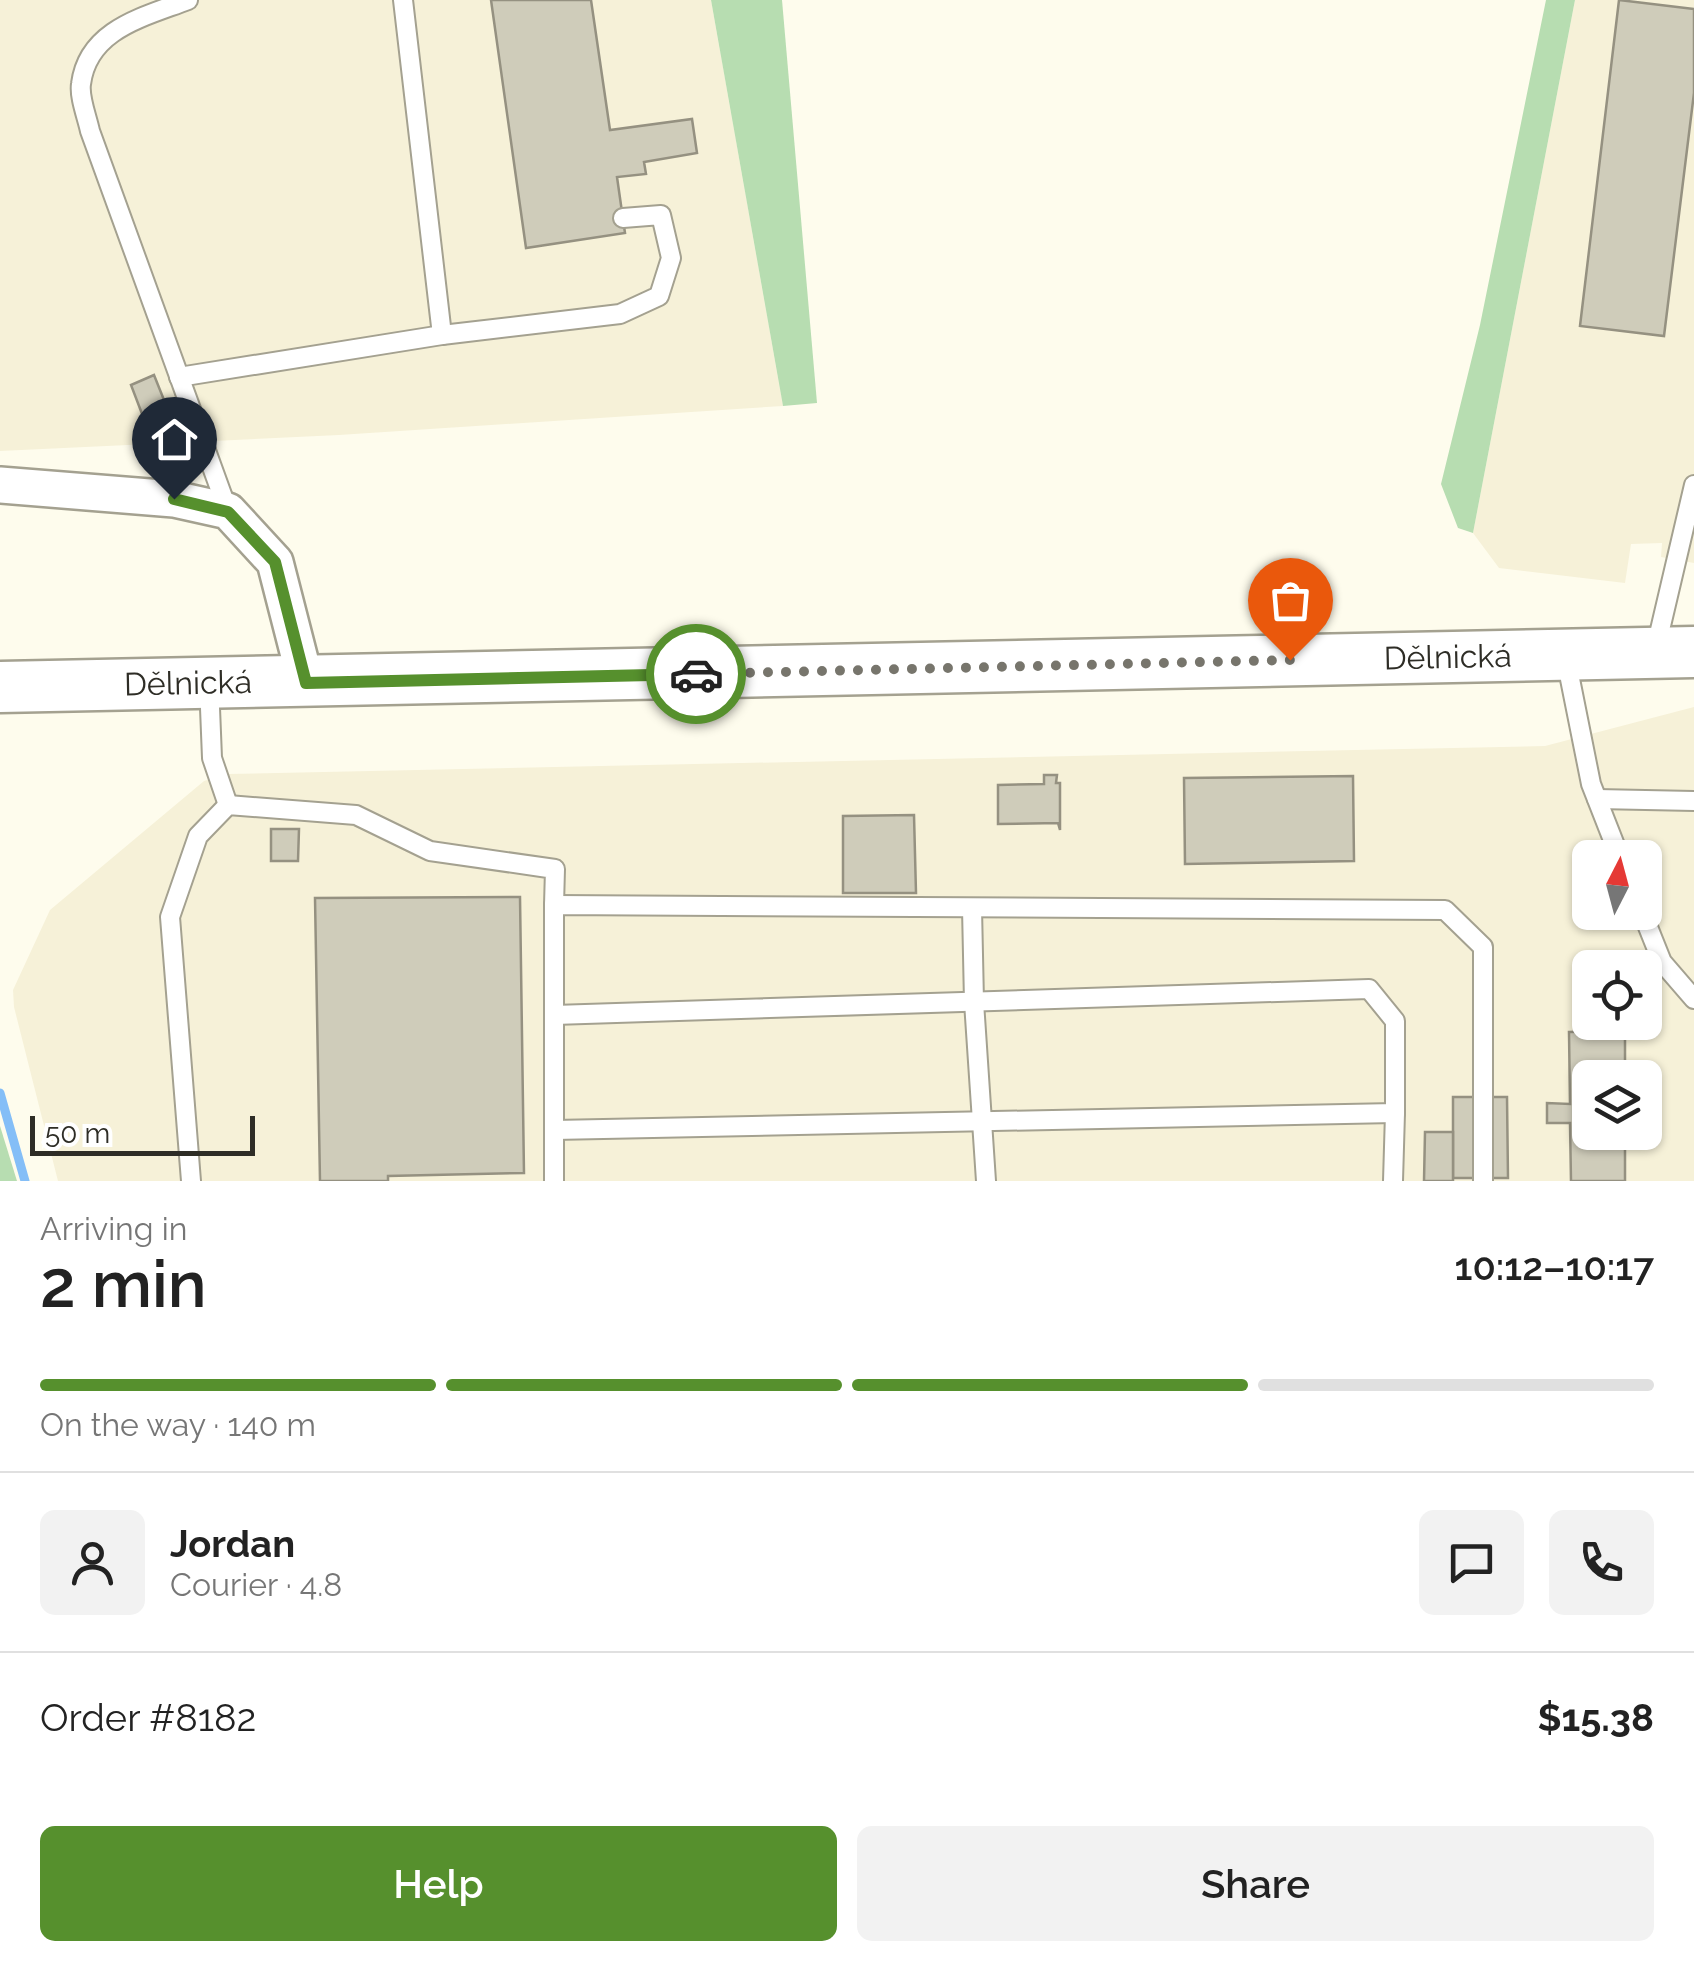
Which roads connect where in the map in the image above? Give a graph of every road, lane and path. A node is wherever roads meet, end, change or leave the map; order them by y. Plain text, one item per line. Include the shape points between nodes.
1 (188, 0) edge
2 (403, 0) edge
3 (623, 218) dead end
4 (442, 335) junction
5 (179, 376) junction
6 (4, 475) edge
7 (1694, 485) edge
8 (228, 512) junction
9 (1674, 652) edge
10 (1565, 654) junction
11 (208, 682) junction
12 (306, 683) junction
13 (5, 687) edge
14 (1596, 799) junction
15 (1694, 801) edge
16 (228, 805) junction
17 (1613, 840) edge
18 (554, 905) junction
19 (972, 908) junction
20 (1649, 930) edge
21 (1694, 999) edge
22 (974, 1002) junction
23 (554, 1015) junction
24 (1395, 1113) junction
25 (982, 1122) junction
26 (554, 1130) junction
27 (191, 1181) edge
28 (554, 1181) edge
29 (986, 1181) edge
30 (1393, 1181) edge
31 (1483, 1181) edge

1 - 5 lane via 118,27 94,49 80,86 90,131
2 - 4 lane
3 - 4 lane via 661,216 672,258 659,296 620,314
4 - 5 lane
5 - 8 lane
6 - 8 street
7 - 9 lane
8 - 12 street via 275,562
9 - 10 main road, Dělnická
10 - 12 main road, Dělnická
10 - 14 lane
11 - 12 main road, Dělnická
11 - 13 main road, Dělnická
11 - 16 lane via 212,758
14 - 15 lane
14 - 17 lane
16 - 18 lane via 356,815 430,851 554,869
16 - 27 lane via 198,836 170,917
18 - 19 lane
18 - 23 lane
19 - 22 lane
19 - 31 lane via 1444,910 1483,947
20 - 21 lane via 1662,962
22 - 23 lane
22 - 24 lane via 1368,990 1395,1021
22 - 25 lane
23 - 26 lane
24 - 25 lane
24 - 30 lane
25 - 26 lane
25 - 29 lane
26 - 28 lane

